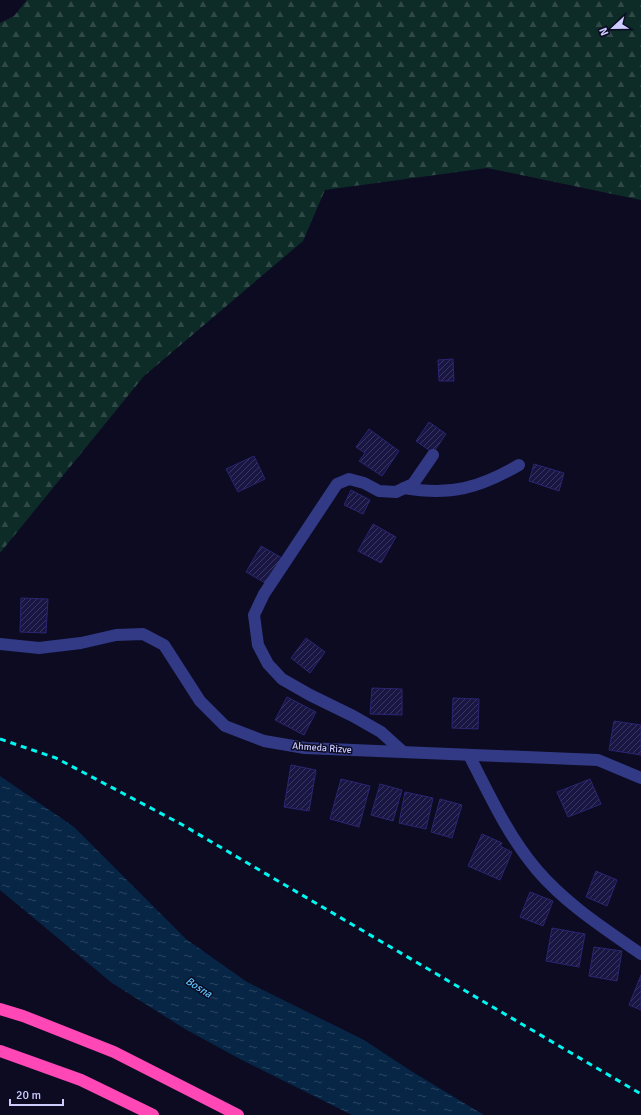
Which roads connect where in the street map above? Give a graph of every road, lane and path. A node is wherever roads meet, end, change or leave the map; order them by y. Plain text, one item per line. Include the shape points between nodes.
1 (433, 456) dead end
2 (519, 465) dead end
3 (404, 488) junction
4 (0, 644) edge
5 (402, 751) junction
6 (469, 755) junction
7 (641, 778) edge
8 (641, 954) edge
9 (0, 1009) edge
10 (0, 1051) edge
11 (153, 1115) edge
12 (238, 1115) edge

1 - 3 street via 413,484
2 - 3 street via 478,486 428,492
3 - 5 street via 396,492 379,491 349,479 337,484 264,594 254,615 258,645 268,664 282,679 381,732
4 - 5 street, Ahmeda Rizve via 39,648 81,643 116,635 143,634 164,645 200,701 225,726 264,741 305,748
5 - 6 street, Ahmeda Rizve
6 - 7 street, Ahmeda Rizve via 598,760
6 - 8 street via 513,836 537,870 592,920
9 - 12 highway via 114,1052
10 - 11 highway via 81,1080

